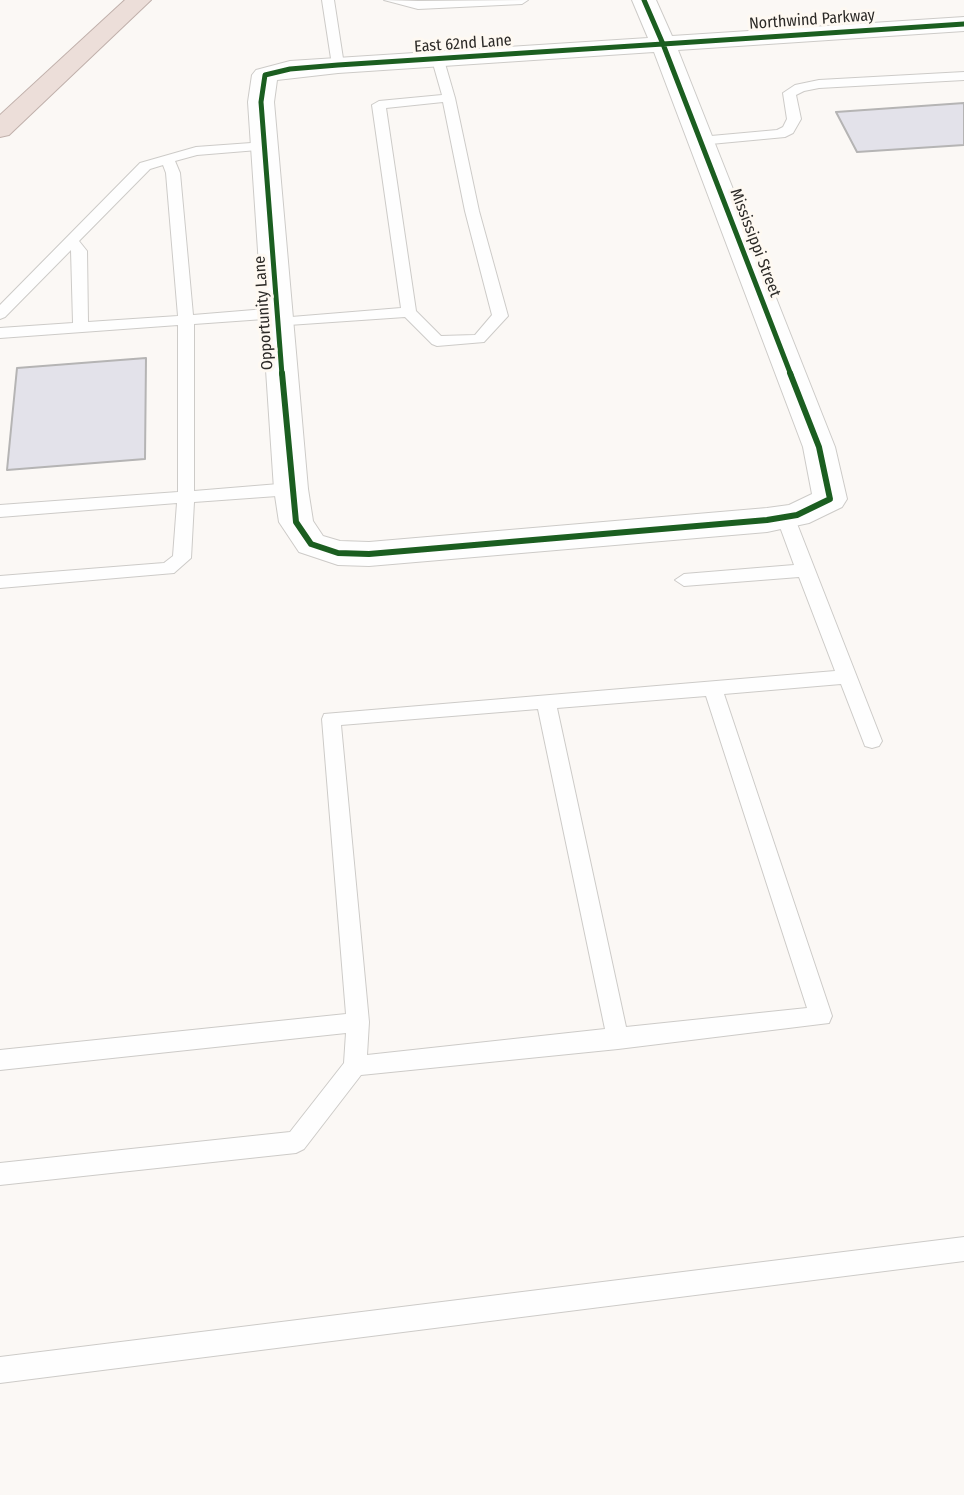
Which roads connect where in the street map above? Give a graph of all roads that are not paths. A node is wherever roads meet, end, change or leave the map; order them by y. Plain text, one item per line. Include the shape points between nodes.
1 (139, 0) edge
2 (328, 0) edge
3 (390, 0) edge
4 (522, 0) edge
5 (644, 0) edge
6 (964, 24) edge
7 (663, 44) junction
8 (438, 60) junction
9 (338, 65) junction
10 (265, 75) joint
11 (964, 76) edge
12 (449, 98) junction
13 (0, 129) edge
14 (700, 141) junction
15 (265, 146) junction
16 (166, 158) junction
17 (71, 242) junction
18 (409, 312) junction
19 (0, 314) edge
20 (278, 318) junction
21 (186, 320) junction
22 (81, 327) junction
23 (0, 333) edge
24 (291, 489) junction
25 (186, 497) junction
26 (0, 511) edge
27 (785, 516) junction
28 (805, 570) junction
29 (684, 580) dead end
30 (0, 582) edge
31 (848, 677) junction
32 (713, 688) junction
33 (546, 702) junction
34 (872, 741) dead end
35 (358, 1022) junction
36 (618, 1038) junction
37 (0, 1060) edge
38 (355, 1066) junction
39 (0, 1174) edge
40 (964, 1249) edge
41 (0, 1370) edge

1 - 13 highway
2 - 9 lane
3 - 4 lane via 418,5
5 - 7 street, Mississippi Street
6 - 7 street, Northwind Parkway
7 - 8 street, East 62nd Lane
7 - 14 street, Mississippi Street
8 - 9 street, East 62nd Lane
8 - 12 lane
9 - 10 street, East 62nd Lane
10 - 15 street, Opportunity Lane via 261,102
11 - 14 lane via 800,88 789,93 794,119 780,135
12 - 18 lane via 379,105
12 - 18 lane via 500,316 479,339 437,341
14 - 27 street, Mississippi Street via 819,447 830,499
15 - 16 lane
15 - 20 street, Opportunity Lane
16 - 17 lane via 145,166
16 - 21 lane via 173,173
17 - 19 lane
17 - 22 lane via 80,251
18 - 20 lane
20 - 21 lane
20 - 24 street, Opportunity Lane
21 - 22 lane
21 - 25 lane
22 - 23 lane
24 - 25 lane
24 - 27 street, Opportunity Lane via 296,522 311,544 338,553 369,554
25 - 26 lane
25 - 30 lane via 182,558 167,569
27 - 28 lane
28 - 29 lane
28 - 31 lane
31 - 32 lane
31 - 34 lane
32 - 33 lane
32 - 36 lane via 821,1016
33 - 35 lane via 331,719
33 - 36 lane
35 - 37 lane
35 - 38 lane
36 - 38 lane
38 - 39 lane via 296,1142
40 - 41 lane

